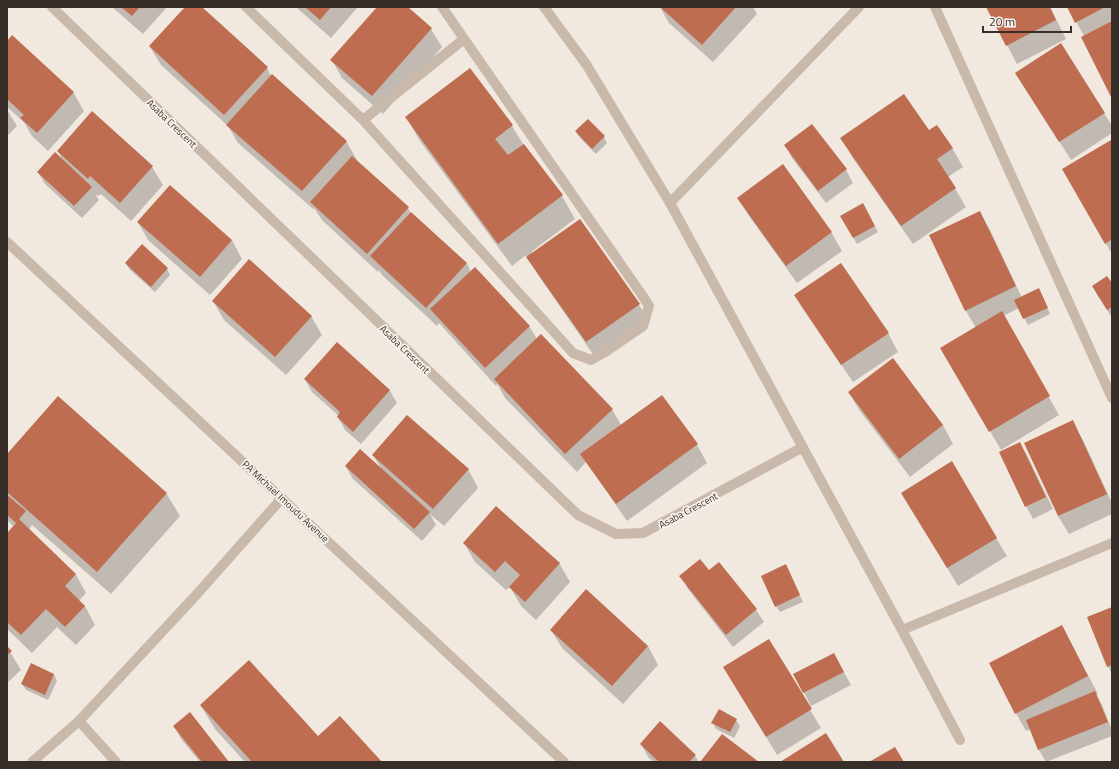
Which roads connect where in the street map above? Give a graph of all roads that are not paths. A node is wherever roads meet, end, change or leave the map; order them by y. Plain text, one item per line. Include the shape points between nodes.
1 (52, 7) edge
2 (246, 7) edge
3 (442, 7) edge
4 (544, 7) edge
5 (859, 7) edge
6 (935, 7) edge
7 (464, 39) junction
8 (363, 120) junction
9 (670, 203) junction
10 (7, 242) edge
11 (1112, 398) edge
12 (803, 447) junction
13 (282, 498) junction
14 (1112, 543) edge
15 (902, 630) junction
16 (79, 721) junction
17 (960, 740) dead end
18 (32, 762) edge
19 (116, 762) edge
20 (564, 762) edge

1 - 12 street, Asaba Crescent via 578,515 616,534 643,533
2 - 8 street
3 - 7 street
4 - 9 street via 586,64
5 - 9 street
6 - 11 street
7 - 8 street
7 - 8 street via 649,306 643,326 591,360 572,353
9 - 12 street
10 - 13 street, PA Michael Imoudu Avenue
12 - 15 street
13 - 16 street
13 - 20 street, PA Michael Imoudu Avenue
14 - 15 street
15 - 17 street
16 - 18 street
16 - 19 street

